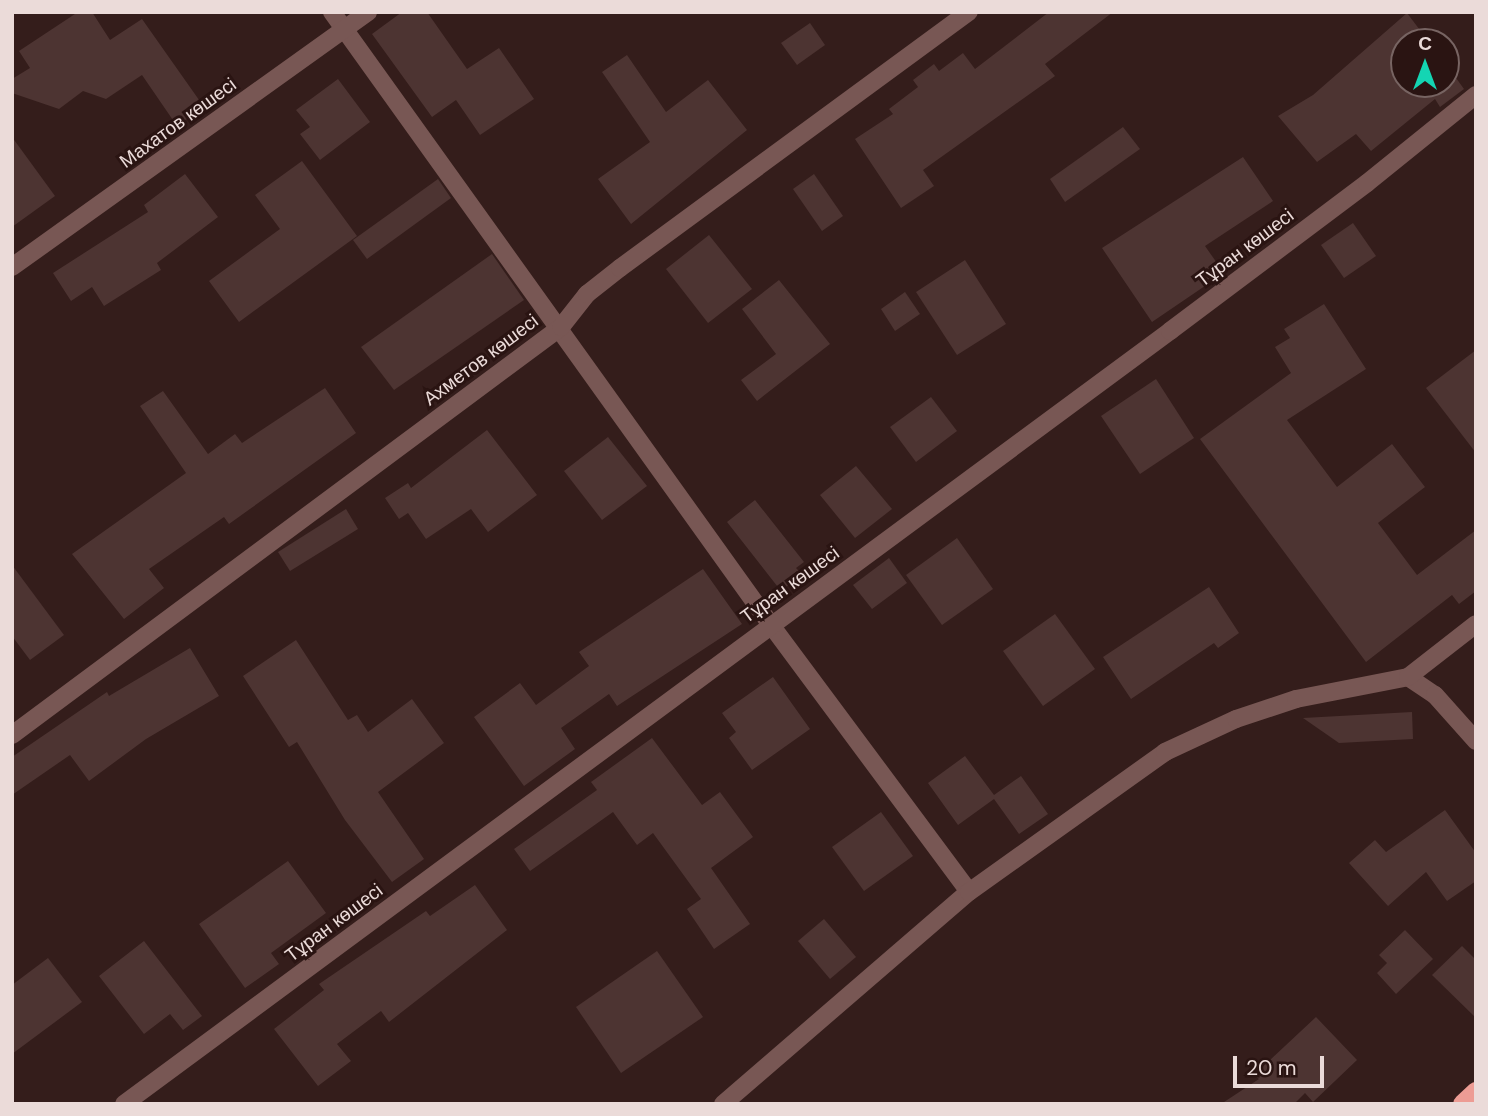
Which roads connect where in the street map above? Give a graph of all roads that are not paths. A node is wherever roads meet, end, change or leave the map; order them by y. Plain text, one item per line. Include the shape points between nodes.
1 (332, 12) edge
2 (368, 12) edge
3 (969, 12) edge
4 (344, 30) junction
5 (1476, 95) edge
6 (12, 267) edge
7 (561, 327) junction
8 (1476, 624) edge
9 (771, 625) junction
10 (1408, 677) junction
11 (12, 735) edge
12 (1476, 741) edge
13 (969, 892) junction
14 (1476, 1092) edge
15 (124, 1104) edge
16 (723, 1104) edge
17 (1463, 1104) edge

1 - 4 street
2 - 4 street, Махатов көшесі
3 - 7 street, Ахметов көшесі via 620,268 587,294
4 - 6 street, Махатов көшесі
4 - 7 street
5 - 9 street, Тұран көшесі via 1356,192
7 - 9 street
7 - 11 street, Ахметов көшесі
8 - 10 street
9 - 13 street
9 - 15 street, Тұран көшесі
10 - 12 street via 1435,695
10 - 13 street via 1296,699 1236,719 1165,752
13 - 16 street
14 - 17 highway

